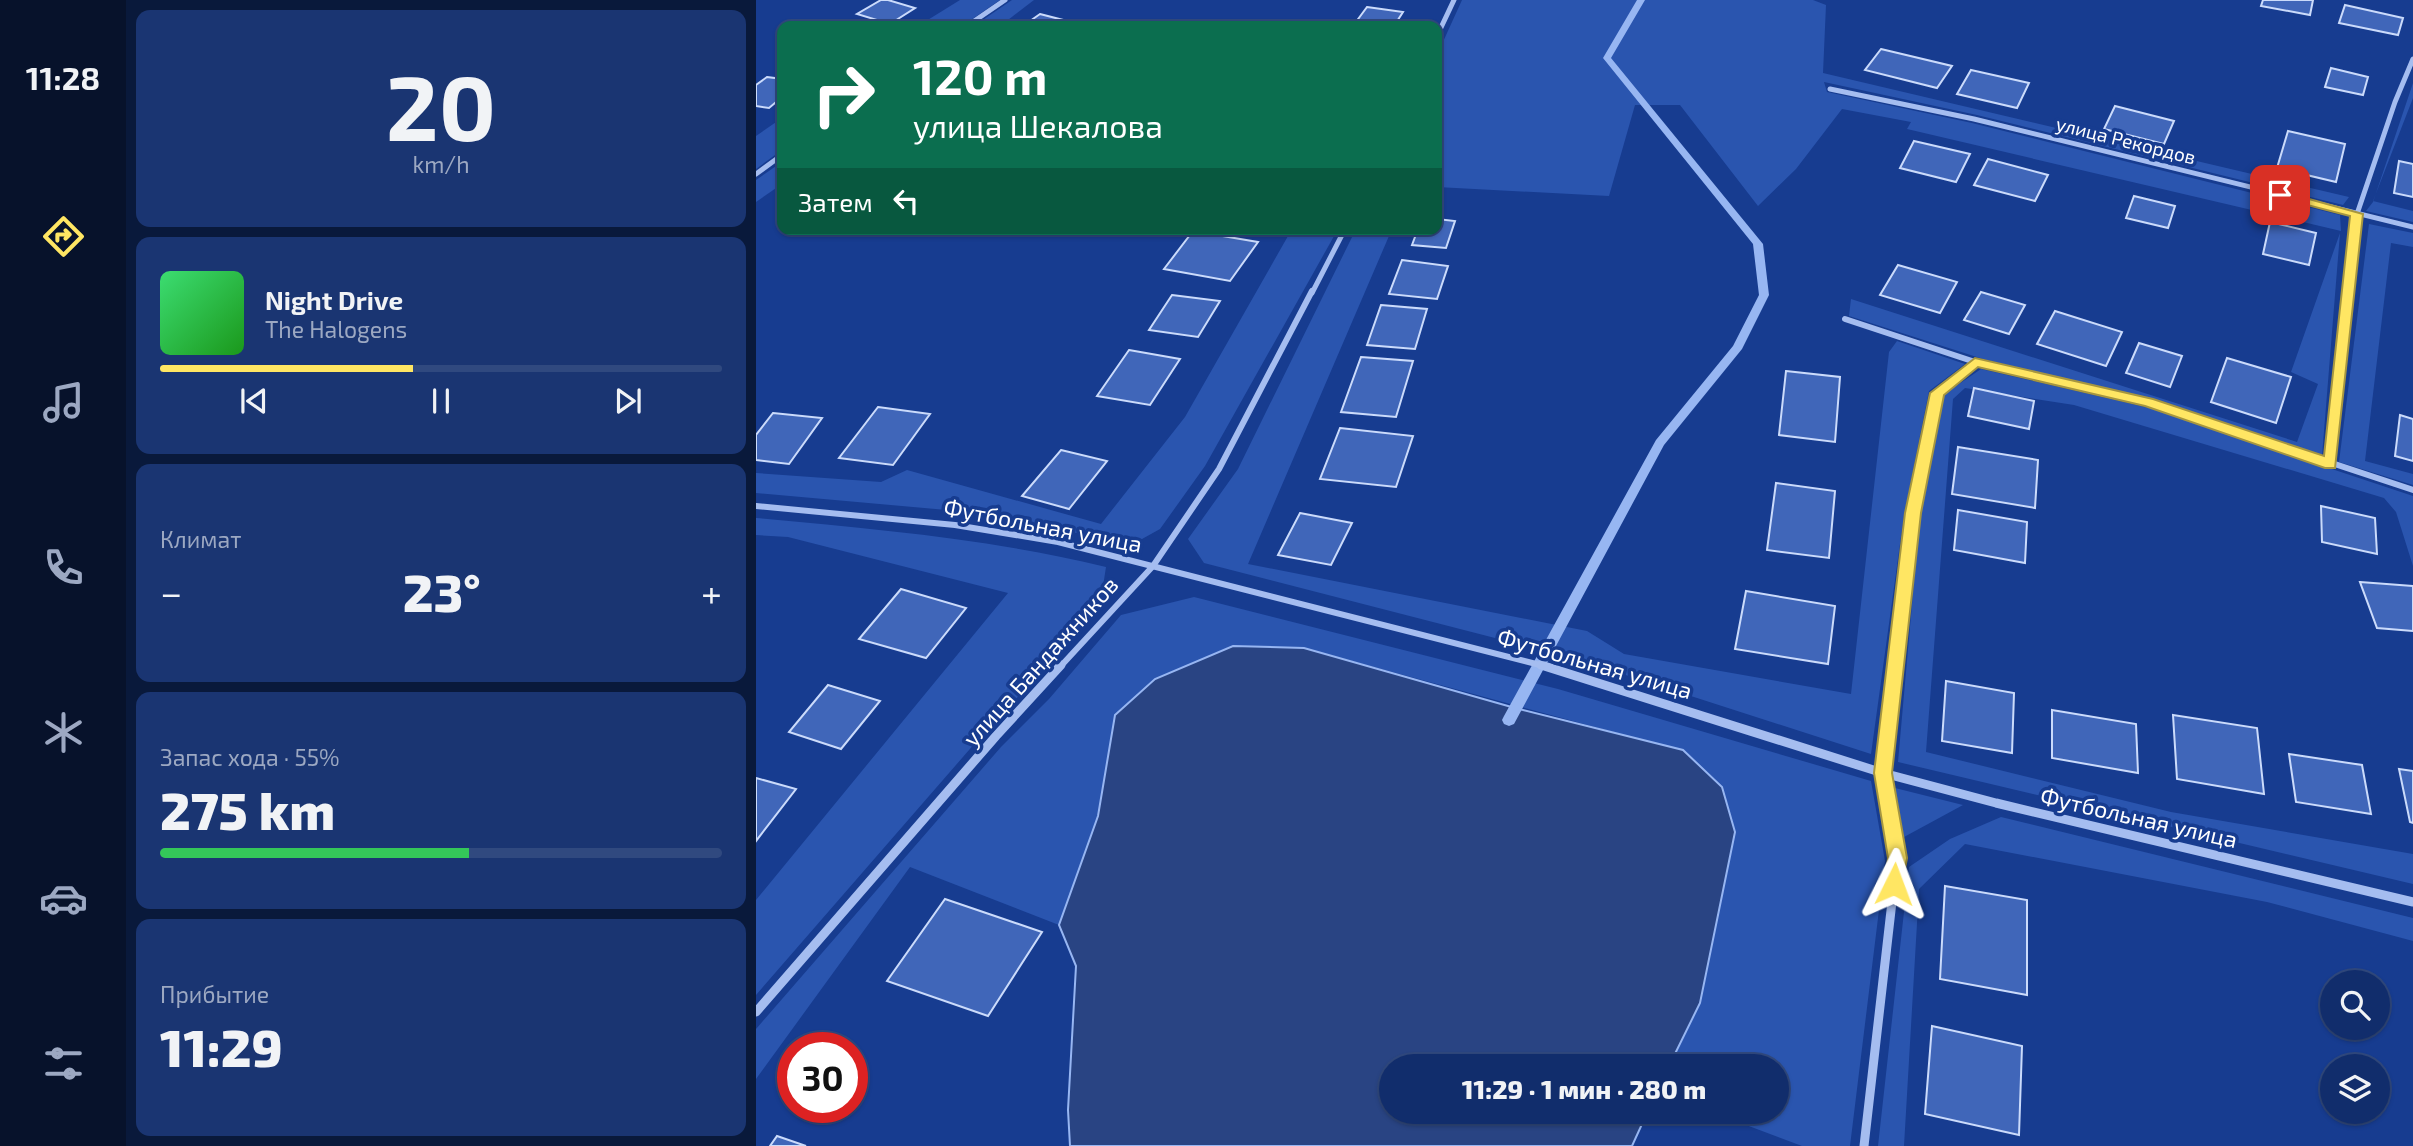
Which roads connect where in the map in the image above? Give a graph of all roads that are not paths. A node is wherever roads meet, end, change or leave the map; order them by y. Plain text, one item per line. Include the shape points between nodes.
1 (1005, 0) edge
2 (1454, 0) edge
3 (974, 21) edge
4 (1442, 25) edge
5 (2413, 59) edge
6 (1830, 89) dead end
7 (777, 159) edge
8 (756, 174) edge
9 (2357, 214) junction
10 (2413, 227) edge
11 (1342, 235) edge
12 (1845, 319) dead end
13 (1975, 362) junction
14 (2330, 464) junction
15 (2413, 490) edge
16 (756, 506) edge
17 (1153, 566) junction
18 (1883, 773) junction
19 (2413, 902) edge
20 (756, 1013) edge
21 (1864, 1146) edge

1 - 3 street
2 - 4 street
5 - 9 street
6 - 9 street, улица Рекордов via 1974,119
7 - 8 street
9 - 10 street, улица Рекордов
9 - 14 street
11 - 17 street, улица Бандажников via 1220,469
12 - 13 street
13 - 14 street via 2148,402
13 - 18 street via 1937,393 1913,513
14 - 15 street
16 - 17 street, Футбольная улица via 955,525 1058,542
17 - 18 street, Футбольная улица via 1572,673
17 - 20 street, улица Бандажников via 996,736
18 - 19 street, Футбольная улица
18 - 21 street via 1897,858

